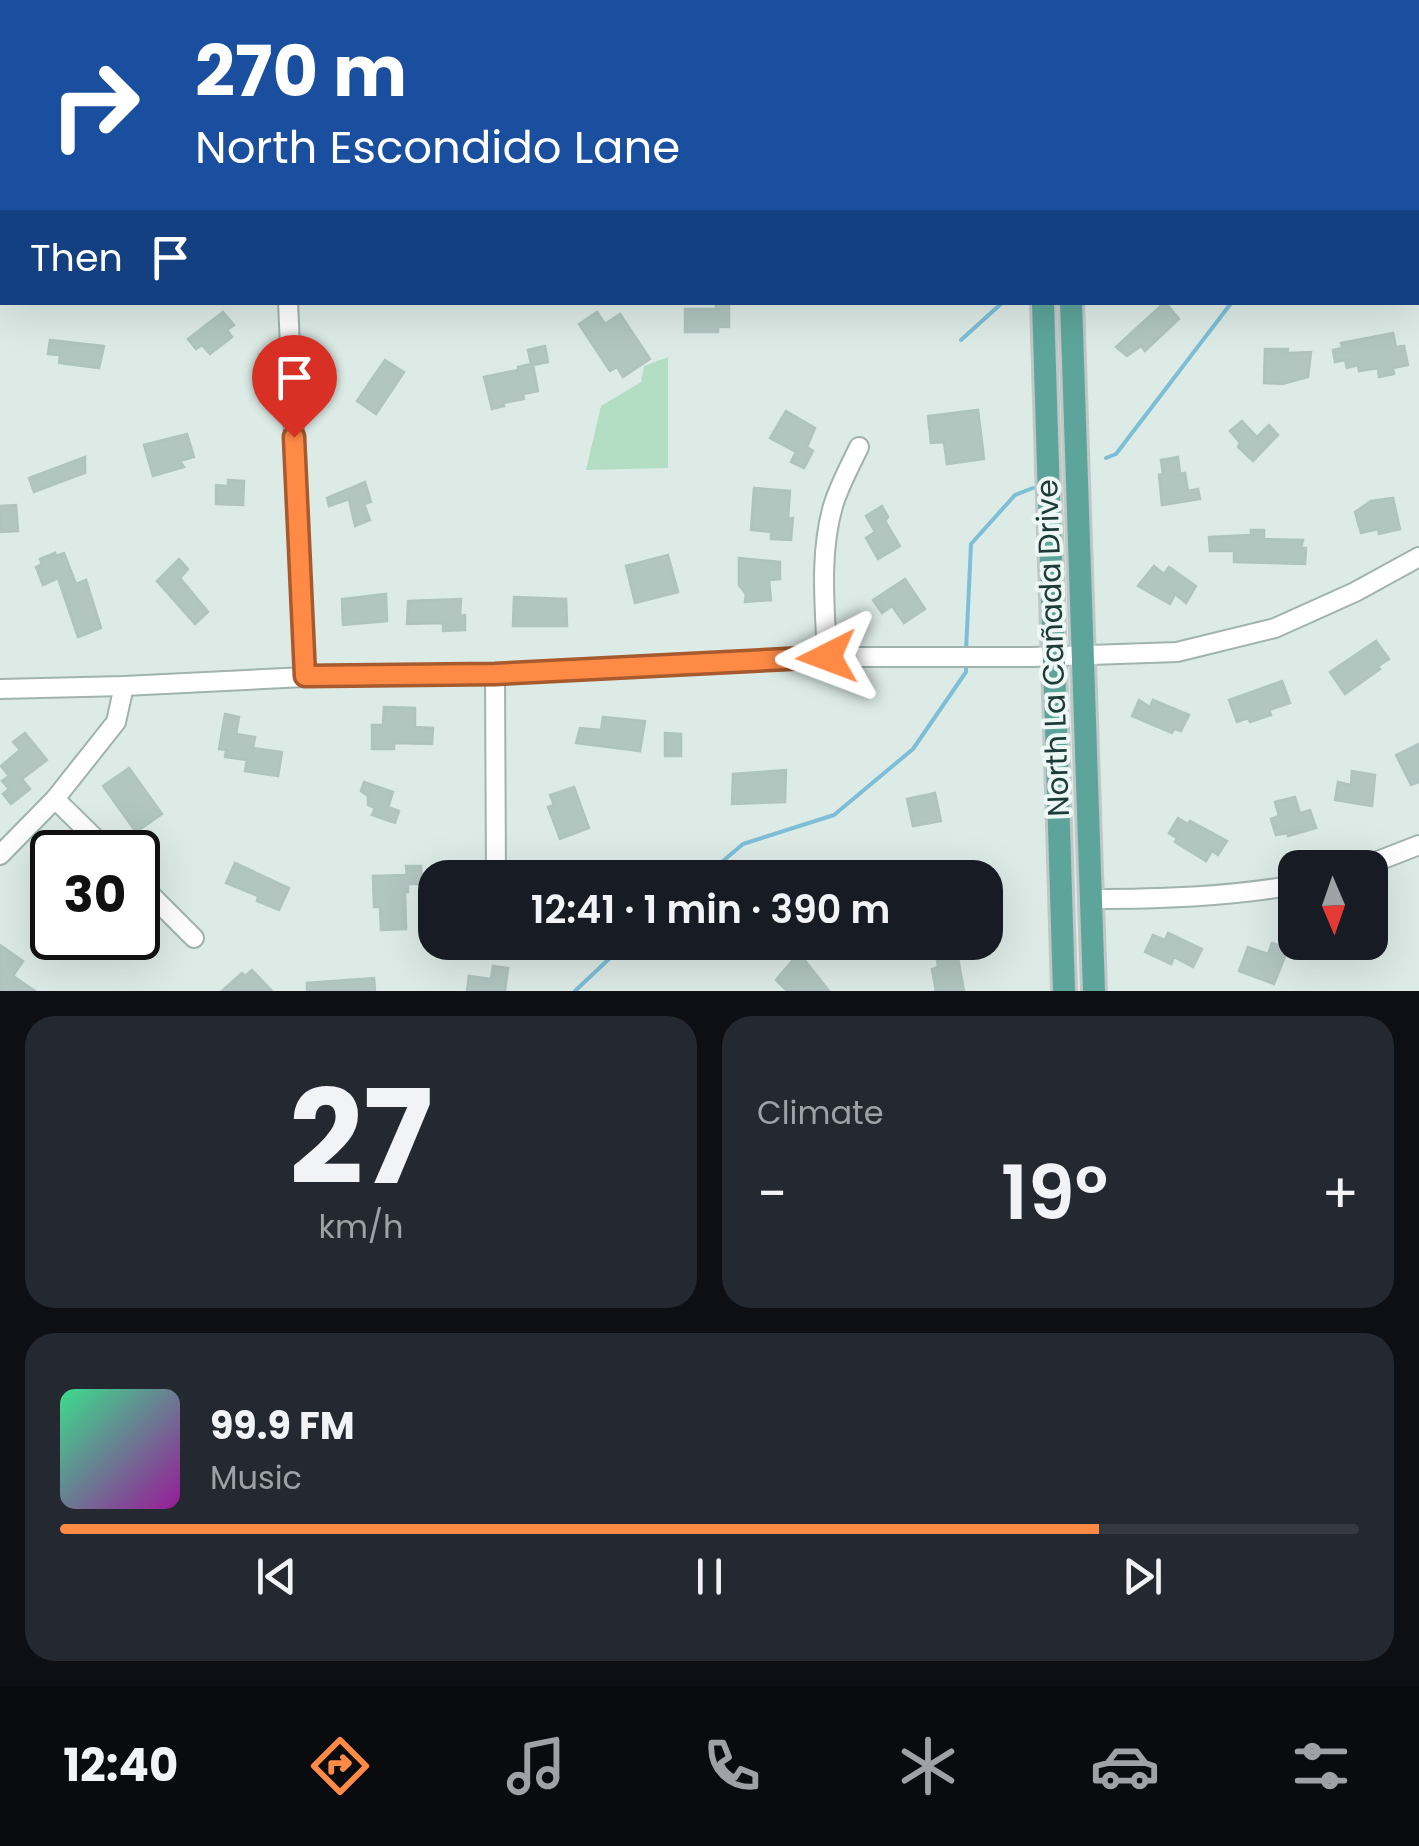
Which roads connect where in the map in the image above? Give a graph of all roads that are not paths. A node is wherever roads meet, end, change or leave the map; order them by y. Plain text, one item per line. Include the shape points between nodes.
1 (288, 305) edge
2 (1042, 305) edge
3 (1071, 305) edge
4 (859, 447) dead end
5 (1419, 557) edge
6 (1083, 656) junction
7 (827, 657) junction
8 (1054, 657) junction
9 (495, 674) junction
10 (305, 676) junction
11 (124, 686) junction
12 (0, 689) edge
13 (55, 799) junction
14 (86, 830) edge
15 (1419, 844) edge
16 (0, 854) edge
17 (1388, 857) edge
18 (496, 860) edge
19 (1278, 888) edge
20 (1091, 899) junction
21 (160, 904) edge
22 (194, 938) dead end
23 (1064, 991) edge
24 (1094, 991) edge

1 - 10 street
2 - 8 main road, North La Cañada Drive
3 - 6 main road, North La Cañada Drive
4 - 7 street via 827,536
5 - 6 street via 1276,628 1177,652
6 - 8 street
6 - 20 main road, North La Cañada Drive
7 - 8 street
7 - 9 street
8 - 23 main road, North La Cañada Drive
9 - 10 street
9 - 18 street
10 - 11 street
11 - 12 street
11 - 13 street via 116,722
13 - 14 street
13 - 16 street
15 - 17 street
19 - 20 street
20 - 24 main road, North La Cañada Drive
21 - 22 street

